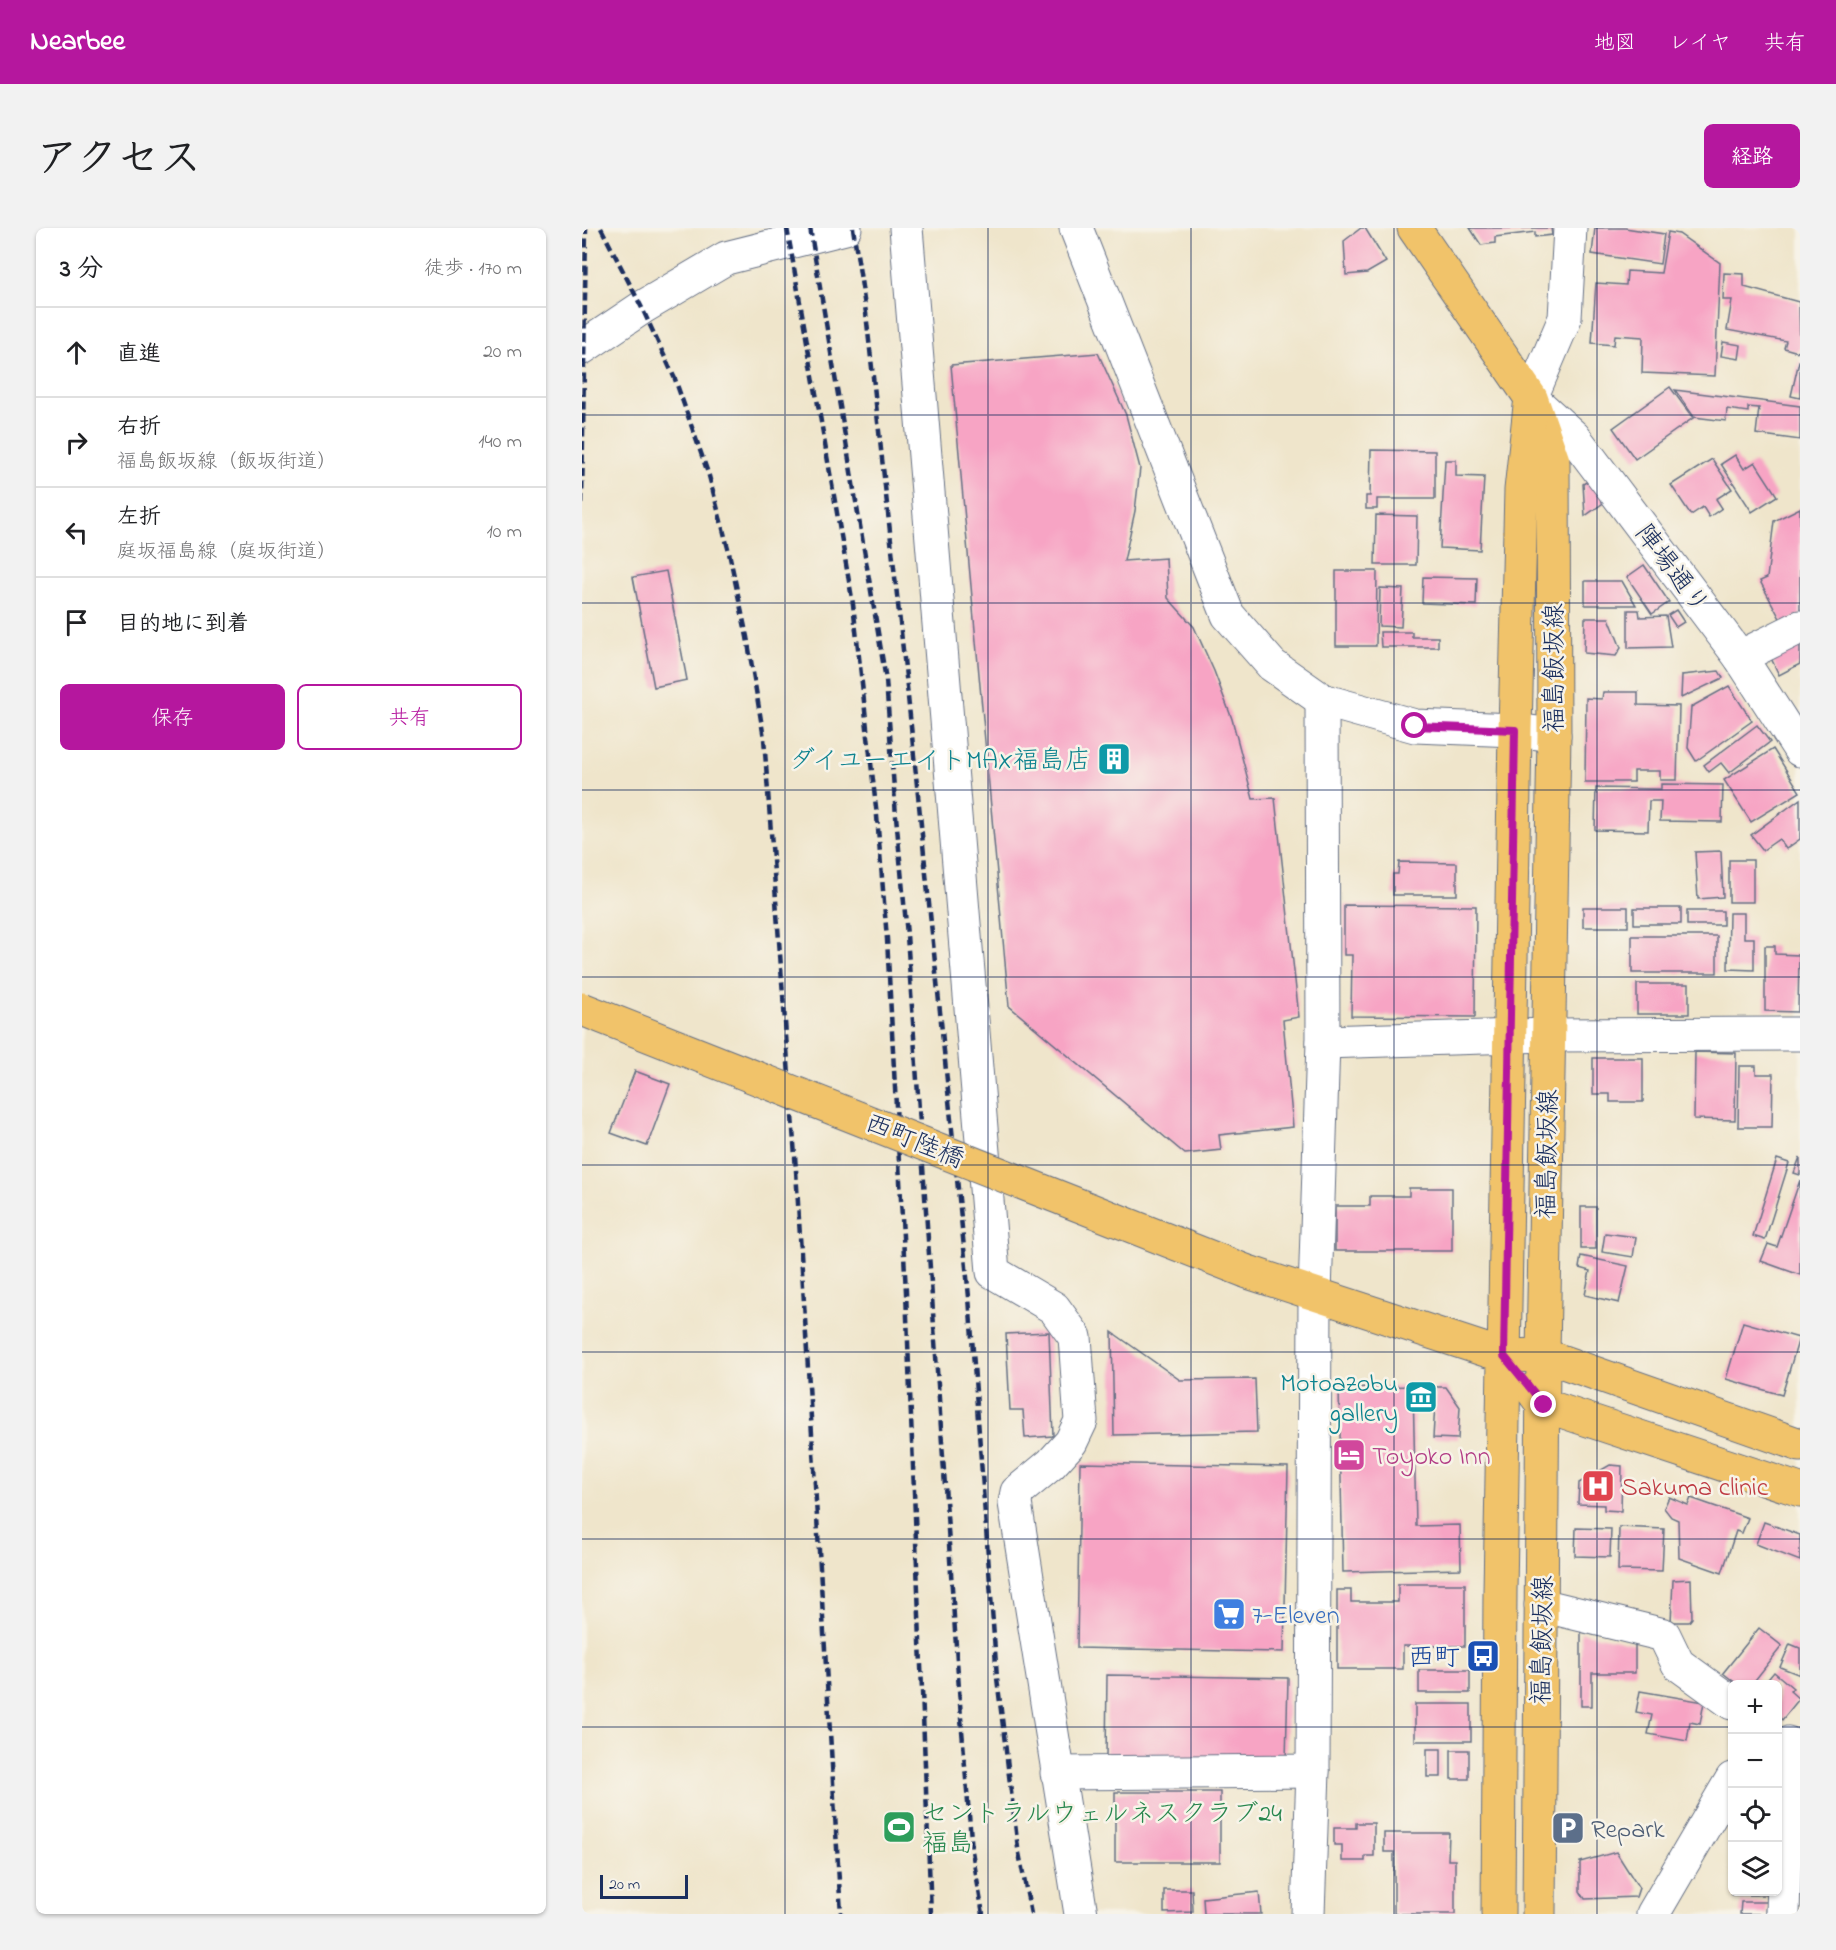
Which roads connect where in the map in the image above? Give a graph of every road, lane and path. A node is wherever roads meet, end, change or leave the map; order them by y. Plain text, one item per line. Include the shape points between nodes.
1 (845, 228) edge
2 (906, 228) edge
3 (1076, 228) edge
4 (1414, 228) edge
5 (1570, 228) edge
6 (773, 236) edge
7 (582, 348) edge
8 (1531, 398) junction
9 (1800, 627) edge
10 (1740, 657) junction
11 (1322, 700) junction
12 (1515, 730) junction
13 (1554, 735) junction
14 (1800, 750) edge
15 (582, 1009) edge
16 (1800, 1034) edge
17 (1548, 1035) junction
18 (1509, 1036) junction
19 (1323, 1042) junction
20 (1316, 1294) junction
21 (1544, 1355) junction
22 (1504, 1356) junction
23 (1544, 1405) junction
24 (1800, 1445) edge
25 (1800, 1490) edge
26 (1541, 1605) junction
27 (1728, 1700) edge
28 (1788, 1743) edge
29 (1314, 1771) junction
30 (1057, 1773) junction
31 (1728, 1786) edge
32 (1081, 1914) edge
33 (1308, 1914) edge
34 (1498, 1914) edge
35 (1539, 1914) edge
36 (1653, 1914) edge
37 (1783, 1914) edge

1 - 6 street
2 - 30 street via 993,1272 1054,1308 1075,1337 1081,1421 1071,1442 1017,1492 1015,1503
3 - 11 street via 1228,615 1272,665
4 - 8 main road, 福島飯坂線
5 - 8 street via 1565,318
6 - 7 street via 726,258
8 - 10 street, 陣場通り via 1574,437
8 - 12 main road, 福島飯坂線 via 1521,490
8 - 13 main road, 福島飯坂線 via 1553,461
9 - 10 street
10 - 14 street, 陣場通り
11 - 12 street via 1415,726
11 - 19 street
12 - 13 street
12 - 18 main road, 福島飯坂線
13 - 17 main road, 福島飯坂線
15 - 20 main road, 西町陸橋, bridge via 1248,1272
16 - 17 street
17 - 18 street
17 - 21 main road, 福島飯坂線
18 - 19 street
18 - 22 main road, 福島飯坂線
19 - 20 street
20 - 22 main road, 西町陸橋
20 - 29 street
21 - 22 main road
21 - 23 main road, 福島飯坂線
21 - 24 main road
22 - 23 main road
22 - 34 main road, 福島飯坂線
23 - 25 main road
23 - 26 main road, 福島飯坂線
26 - 27 street via 1664,1635 1678,1664
26 - 35 main road, 福島飯坂線
28 - 37 street
29 - 30 street
29 - 33 street
30 - 32 street
31 - 36 street

